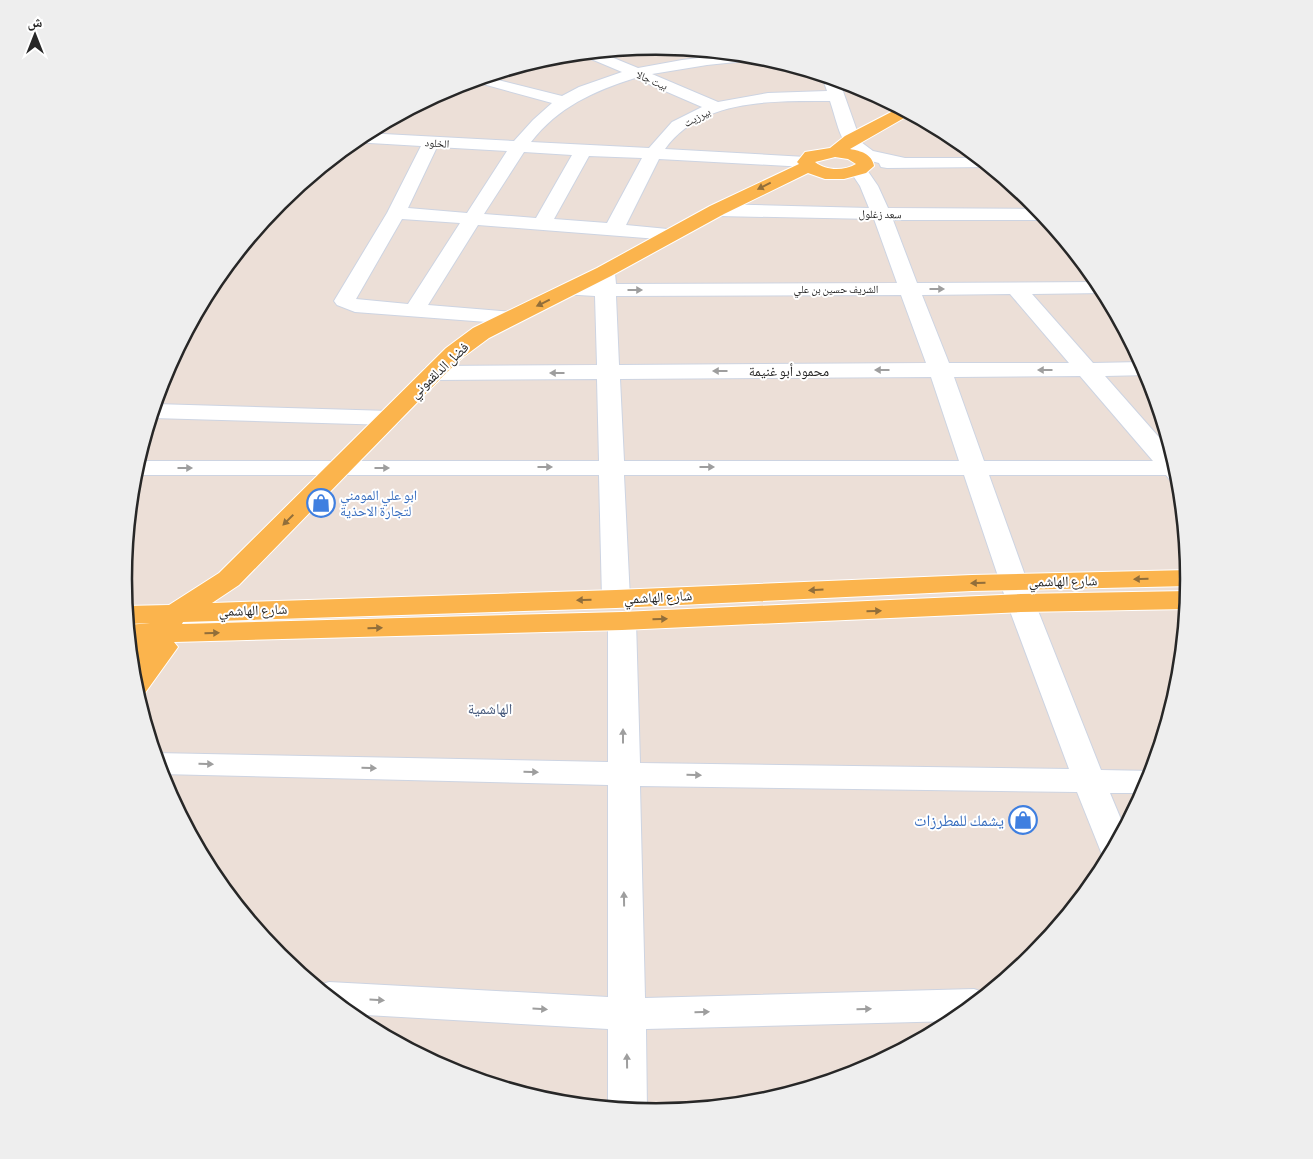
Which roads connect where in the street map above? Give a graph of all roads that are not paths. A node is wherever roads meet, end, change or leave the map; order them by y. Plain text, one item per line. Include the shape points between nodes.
1 (600, 58) edge
2 (712, 58) edge
3 (637, 74) junction
4 (490, 82) edge
5 (834, 86) edge
6 (838, 96) junction
7 (565, 102) junction
8 (716, 107) junction
9 (898, 114) edge
10 (845, 116) junction
11 (876, 126) junction
12 (372, 139) edge
13 (851, 140) junction
14 (431, 143) junction
15 (517, 147) junction
16 (583, 151) junction
17 (835, 152) junction
18 (654, 155) junction
19 (904, 163) junction
20 (976, 163) edge
21 (807, 164) junction
22 (862, 167) junction
23 (717, 210) junction
24 (396, 213) junction
25 (881, 214) junction
26 (1033, 215) edge
27 (471, 220) junction
28 (542, 224) junction
29 (614, 229) junction
30 (671, 234) junction
31 (605, 281) junction
32 (909, 288) junction
33 (1093, 288) edge
34 (1016, 289) junction
35 (414, 311) junction
36 (513, 318) junction
37 (1137, 369) edge
38 (940, 370) junction
39 (1086, 370) junction
40 (608, 372) junction
41 (433, 373) junction
42 (160, 411) edge
43 (390, 418) junction
44 (1167, 460) edge
45 (612, 467) junction
46 (974, 467) junction
47 (144, 468) edge
48 (339, 469) junction
49 (1169, 470) edge
50 (1181, 579) edge
51 (1017, 592) junction
52 (1180, 600) edge
53 (619, 610) junction
54 (133, 617) edge
55 (166, 625) edge
56 (137, 654) edge
57 (141, 674) edge
58 (166, 763) edge
59 (623, 774) junction
60 (1089, 780) junction
61 (1140, 782) edge
62 (1111, 841) edge
63 (339, 998) edge
64 (963, 1005) edge
65 (626, 1014) junction
66 (628, 1103) edge

1 - 3 street, بيت جالا
2 - 3 street
3 - 7 street via 598,86
3 - 8 street, بيت جالا
4 - 7 street
5 - 6 street
6 - 8 street, بيرزيت via 768,98
6 - 10 street
7 - 15 street via 541,120
8 - 18 street, بيرزيت via 676,128
9 - 11 main road
10 - 11 street
10 - 13 street
11 - 13 main road
12 - 14 street, الخلود
13 - 17 main road
13 - 19 street via 867,155
14 - 15 street, الخلود
14 - 24 street
15 - 16 street, الخلود
15 - 27 street
16 - 18 street, الخلود
16 - 28 street
17 - 21 main road, فضل الدلقموني via 811,156
17 - 22 main road via 859,157
18 - 21 street, الخلود
18 - 29 street, بيرزيت
19 - 20 street
19 - 22 street
21 - 22 main road via 831,174
21 -> 23 main road, فضل الدلقموني
22 - 25 street
23 - 25 street, سعد زغلول
23 - 30 main road, فضل الدلقموني
24 - 27 street
24 - 35 street via 344,302 355,306
25 - 26 street, سعد زغلول
25 - 32 street
27 - 28 street
27 - 35 street
28 - 29 street
29 - 30 street
30 - 31 main road, فضل الدلقموني
31 -> 32 street, الشريف حسين بن علي
31 -> 36 main road, فضل الدلقموني via 569,290
31 - 40 street
32 -> 34 street, الشريف حسين بن علي
32 - 38 street
33 - 34 street, الشريف حسين بن علي
34 - 39 street
35 - 36 street
36 - 41 main road, فضل الدلقموني via 466,343
37 - 39 street, محمود أبو غنيمة
39 -> 38 street, محمود أبو غنيمة
38 -> 40 street, محمود أبو غنيمة
38 - 46 street
39 - 44 street
40 -> 41 street, محمود أبو غنيمة
40 - 45 street
41 - 43 main road, فضل الدلقموني
42 - 43 street
43 - 48 main road, فضل الدلقموني
45 -> 46 street
48 -> 45 street
45 - 53 street
46 - 49 street
46 - 51 street
47 -> 48 street
48 -> 55 main road, فضل الدلقموني via 229,579
50 -> 51 main road, شارع الهاشمي
51 - 52 main road, شارع الهاشمي
51 - 53 main road, شارع الهاشمي
51 - 60 street
53 - 55 main road, شارع الهاشمي
59 -> 53 street
54 - 55 main road, شارع الهاشمي
55 - 56 main road, فضل الدلقموني
55 - 57 main road
58 -> 59 street
59 -> 60 street
65 -> 59 street
60 - 61 street
60 - 62 street
63 -> 65 street
65 -> 64 street
66 -> 65 street

